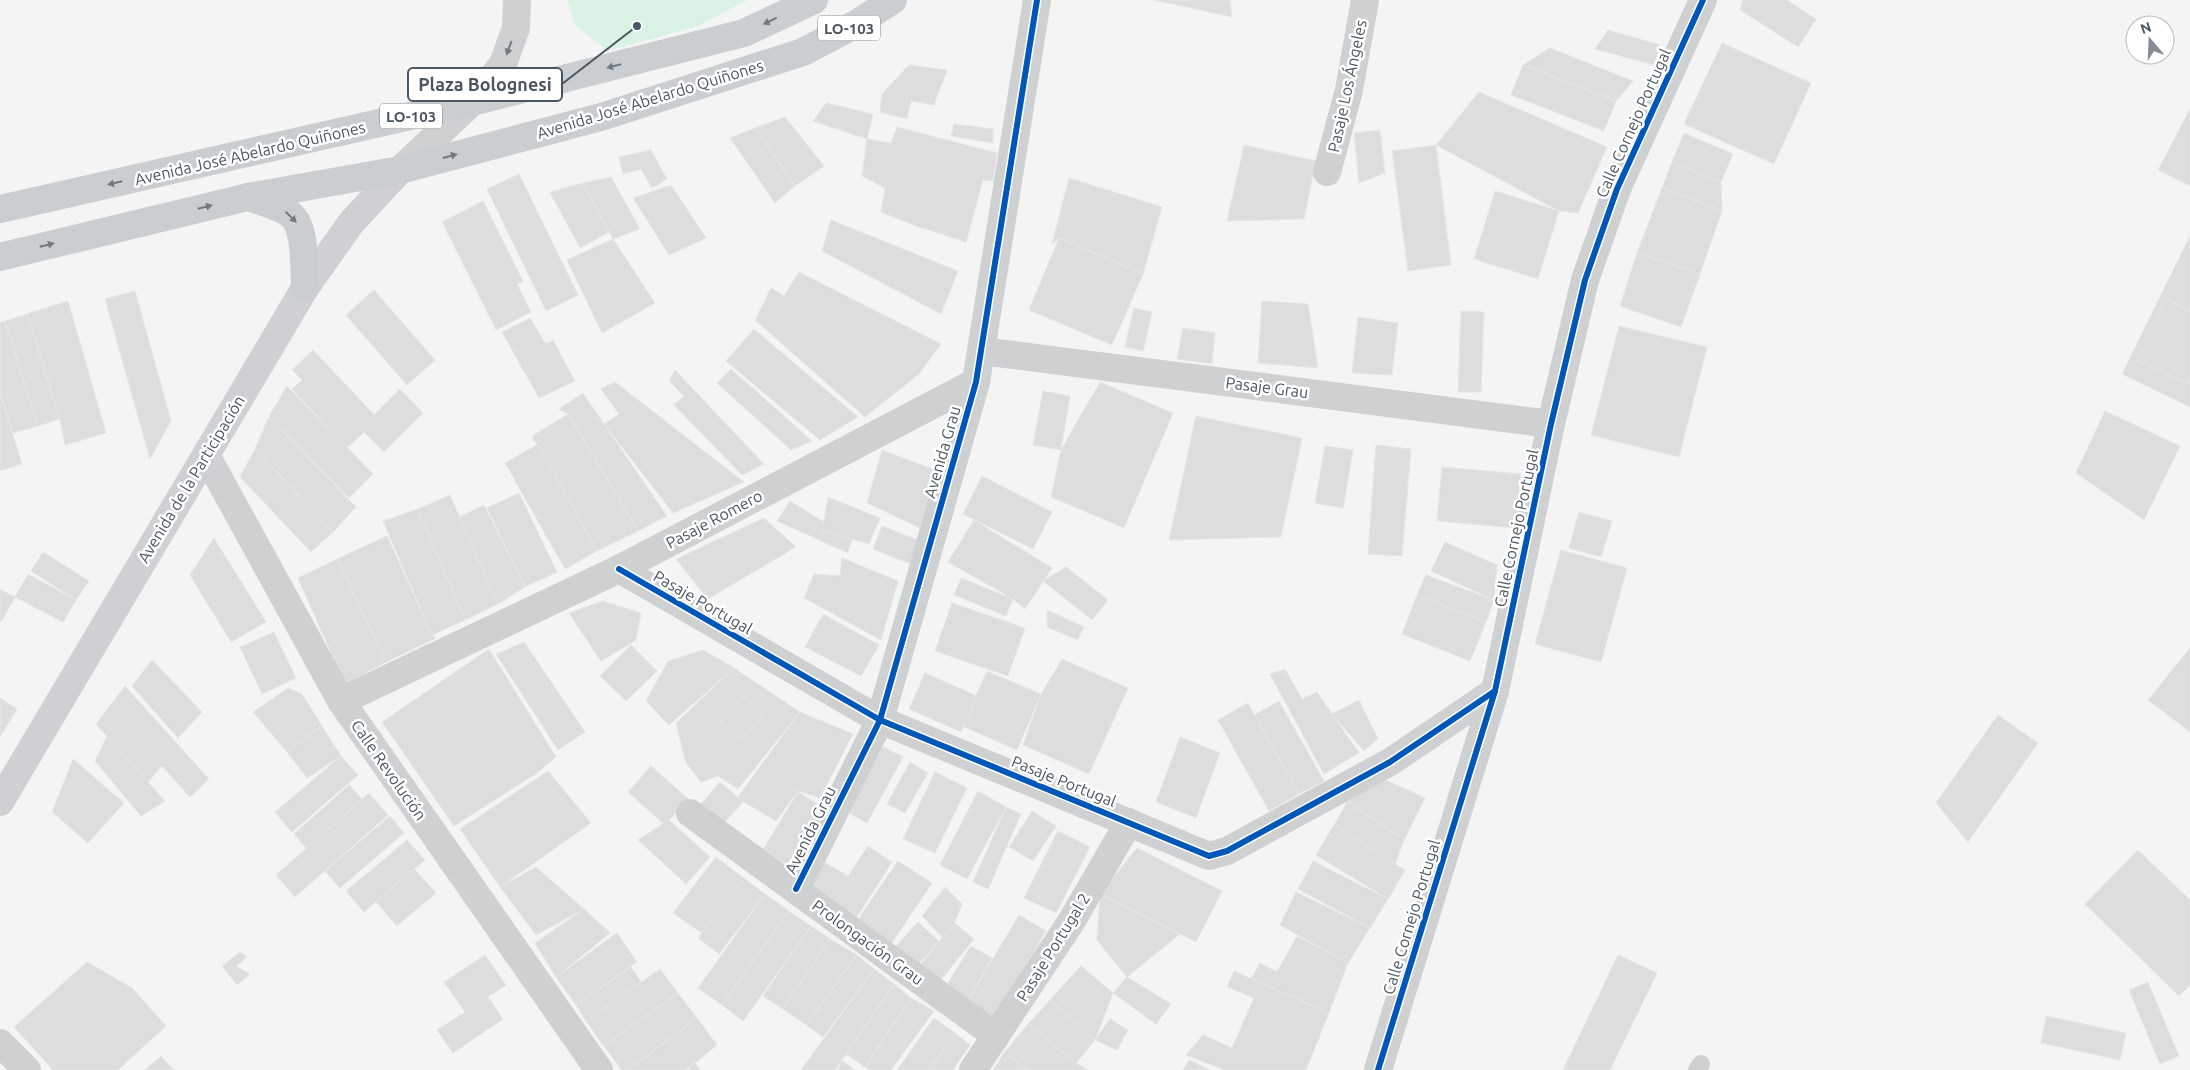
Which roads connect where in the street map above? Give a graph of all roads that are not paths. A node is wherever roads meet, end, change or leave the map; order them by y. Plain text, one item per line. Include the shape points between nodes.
1 (517, 0) edge
2 (814, 0) edge
3 (893, 0) edge
4 (1037, 0) edge
5 (1365, 0) edge
6 (1703, 0) edge
7 (472, 102) junction
8 (400, 170) junction
9 (1328, 172) dead end
10 (248, 197) junction
11 (0, 209) edge
12 (0, 257) edge
13 (305, 288) junction
14 (982, 351) junction
15 (976, 382) junction
16 (1552, 424) junction
17 (206, 455) junction
18 (620, 569) junction
19 (1495, 691) junction
20 (341, 701) junction
21 (880, 720) junction
22 (0, 802) edge
23 (690, 813) dead end
24 (1129, 822) junction
25 (796, 889) junction
26 (996, 1036) junction
27 (0, 1043) edge
28 (27, 1070) edge
29 (599, 1070) edge
30 (973, 1070) edge
31 (1378, 1070) edge

1 -> 7 street via 516,28 503,64
2 -> 7 main road, Avenida José Abelardo Quiñones / LO-103 via 744,34
8 -> 3 main road, Avenida José Abelardo Quiñones / LO-103 via 601,116 803,52
4 - 14 street, Avenida Grau
5 - 9 street, Pasaje Los Ángeles via 1349,90
6 - 16 street, Calle Cornejo Portugal via 1617,189 1585,280
7 - 8 street
7 -> 11 main road, Avenida José Abelardo Quiñones / LO-103
8 - 10 main road, Avenida José Abelardo Quiñones / LO-103
8 - 13 main road, Avenida de la Participación via 351,223
12 -> 10 main road, Avenida José Abelardo Quiñones / LO-103
10 -> 13 main road via 294,218 300,229
13 - 17 main road, Avenida de la Participación
14 - 15 street, Avenida Grau
14 - 16 street, Pasaje Grau
15 - 18 street, Pasaje Romero
15 - 21 street, Avenida Grau
16 - 19 street, Calle Cornejo Portugal
17 - 20 street, Calle Revolución
17 - 22 main road, Avenida de la Participación
18 - 20 street, Pasaje Romero
18 - 21 street, Pasaje Portugal
19 - 24 street, Pasaje Portugal via 1390,762 1227,851 1209,856
19 - 31 street, Calle Cornejo Portugal
20 - 29 street, Calle Revolución
21 - 24 street, Pasaje Portugal
21 - 25 street, Avenida Grau
23 - 25 street, Prolongación Grau
24 - 26 street, Pasaje Portugal 2 via 1071,922
25 - 26 street, Prolongación Grau
26 - 30 street, Pasaje Portugal 2
27 - 28 street

